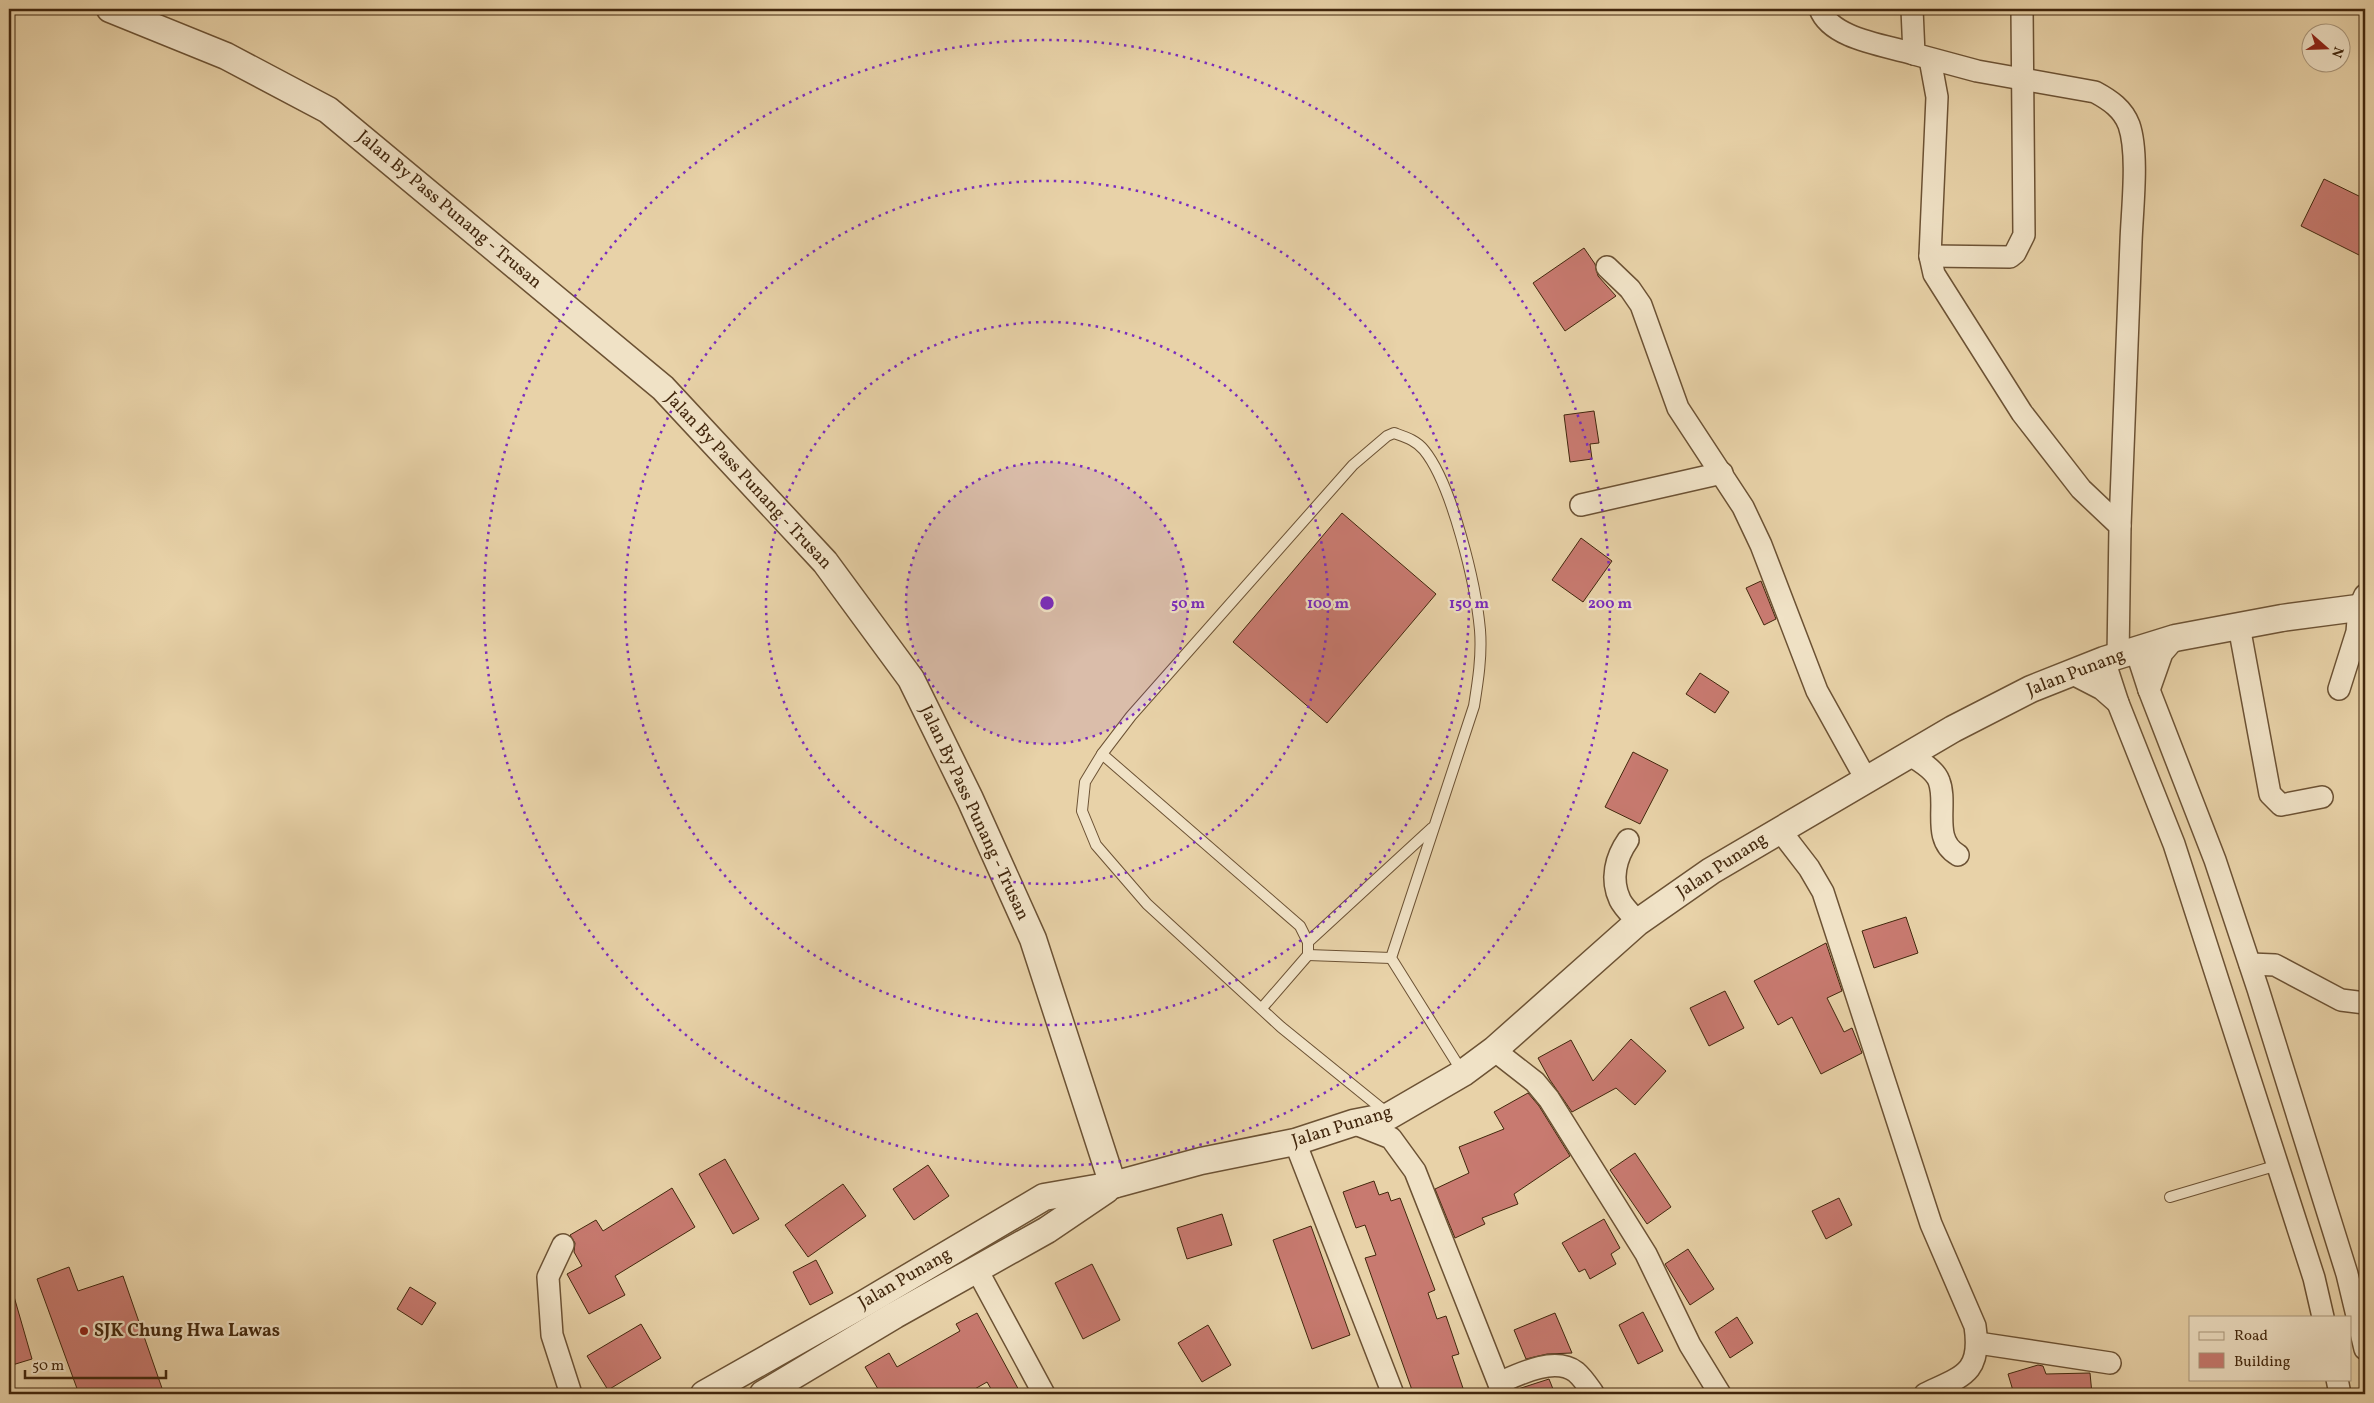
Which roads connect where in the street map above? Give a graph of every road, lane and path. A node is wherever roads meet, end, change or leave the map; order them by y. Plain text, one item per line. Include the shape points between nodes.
1 (110, 9) edge
2 (1820, 9) edge
3 (1912, 9) edge
4 (2022, 9) edge
5 (1922, 56) junction
6 (2024, 80) junction
7 (1930, 256) junction
8 (1607, 267) dead end
9 (1722, 473) junction
10 (1581, 505) dead end
11 (2120, 526) junction
12 (2363, 603) edge
13 (2239, 626) junction
14 (2175, 638) junction
15 (2119, 656) junction
16 (2070, 673) junction
17 (2339, 689) dead end
18 (2149, 690) junction
19 (2118, 703) junction
20 (1102, 754) junction
21 (1910, 755) junction
22 (1867, 781) junction
23 (2322, 797) dead end
24 (1434, 826) junction
25 (1779, 829) junction
26 (1628, 840) dead end
27 (1958, 855) dead end
28 (1638, 922) junction
29 (1308, 942) junction
30 (1308, 955) junction
31 (1391, 958) junction
32 (2250, 964) junction
33 (2365, 1003) edge
34 (1262, 1008) junction
35 (1494, 1050) junction
36 (1463, 1073) junction
37 (1389, 1116) junction
38 (1353, 1123) junction
39 (1295, 1142) junction
40 (2278, 1165) junction
41 (1113, 1185) junction
42 (2170, 1197) dead end
43 (563, 1245) dead end
44 (976, 1268) junction
45 (2323, 1316) edge
46 (1978, 1343) junction
47 (2365, 1350) edge
48 (2110, 1363) dead end
49 (2337, 1380) edge
50 (1501, 1389) edge
51 (1593, 1393) dead end
52 (571, 1394) edge
53 (704, 1394) edge
54 (763, 1394) edge
55 (1044, 1394) edge
56 (1393, 1394) edge
57 (1720, 1394) edge
58 (1925, 1394) edge
59 (2340, 1394) edge

1 - 41 street, Jalan By Pass Punang - Trusan via 226,56 328,110 663,388 825,562 911,678 970,799 1033,938
2 - 5 street via 1823,18 1841,32
3 - 5 street
4 - 6 street
5 - 6 street
5 - 7 street via 1936,97
6 - 7 street via 2026,223 2020,245 2010,257
6 - 11 street via 2095,92 2121,110 2129,125 2133,144
7 - 11 street via 1934,274 1945,294 2022,412 2081,489
8 - 9 street via 1641,305 1678,408
9 - 10 street
9 - 22 street via 1743,507 1761,546 1817,691
11 - 15 street
12 - 13 street, Jalan Punang
12 - 17 street
13 - 14 street, Jalan Punang
13 - 23 street via 2270,794 2281,805
14 - 15 street, Jalan Punang
14 - 18 street via 2162,653
15 - 16 street, Jalan Punang
15 - 18 street
15 - 19 street
16 - 19 street via 2102,689
16 - 21 street, Jalan Punang via 2031,689
18 - 32 street via 2215,860
19 - 40 street via 2174,844
20 - 24 lane via 1131,716 1353,465 1386,436 1394,433 1417,443 1435,468 1469,566 1480,630 1480,666 1474,706
20 - 29 lane via 1300,926
20 - 34 lane via 1085,782 1082,812 1096,845 1148,904
21 - 22 street, Jalan Punang
21 - 27 street via 1927,766 1939,780 1943,800 1942,830 1952,852
22 - 25 street, Jalan Punang
24 - 29 lane
24 - 31 lane
25 - 28 street, Jalan Punang
25 - 46 street via 1823,892 1931,1224 1975,1326
26 - 28 street via 1618,855 1615,873 1620,900
28 - 35 street, Jalan Punang
29 - 30 lane
30 - 31 lane
30 - 34 lane
31 - 36 lane
32 - 33 street via 2275,965 2341,1000
32 - 47 street via 2347,1274
34 - 37 lane
35 - 36 street, Jalan Punang
35 - 57 street via 1535,1082 1549,1099 1646,1254 1690,1345
36 - 37 street, Jalan Punang
37 - 38 street, Jalan Punang
38 - 39 street, Jalan Punang
38 - 50 street via 1391,1138 1415,1171
39 - 41 street, Jalan Punang
39 - 56 street
40 - 42 lane
40 - 45 street
41 - 44 street, Jalan Punang via 1047,1230
41 - 53 street, Jalan Punang via 1044,1197
43 - 52 street via 548,1277 552,1334
44 - 54 street, Jalan Punang
44 - 55 street
46 - 48 street
46 - 58 street via 1976,1357 1969,1370
49 - 59 street
50 - 51 street via 1516,1375 1562,1366 1575,1371

